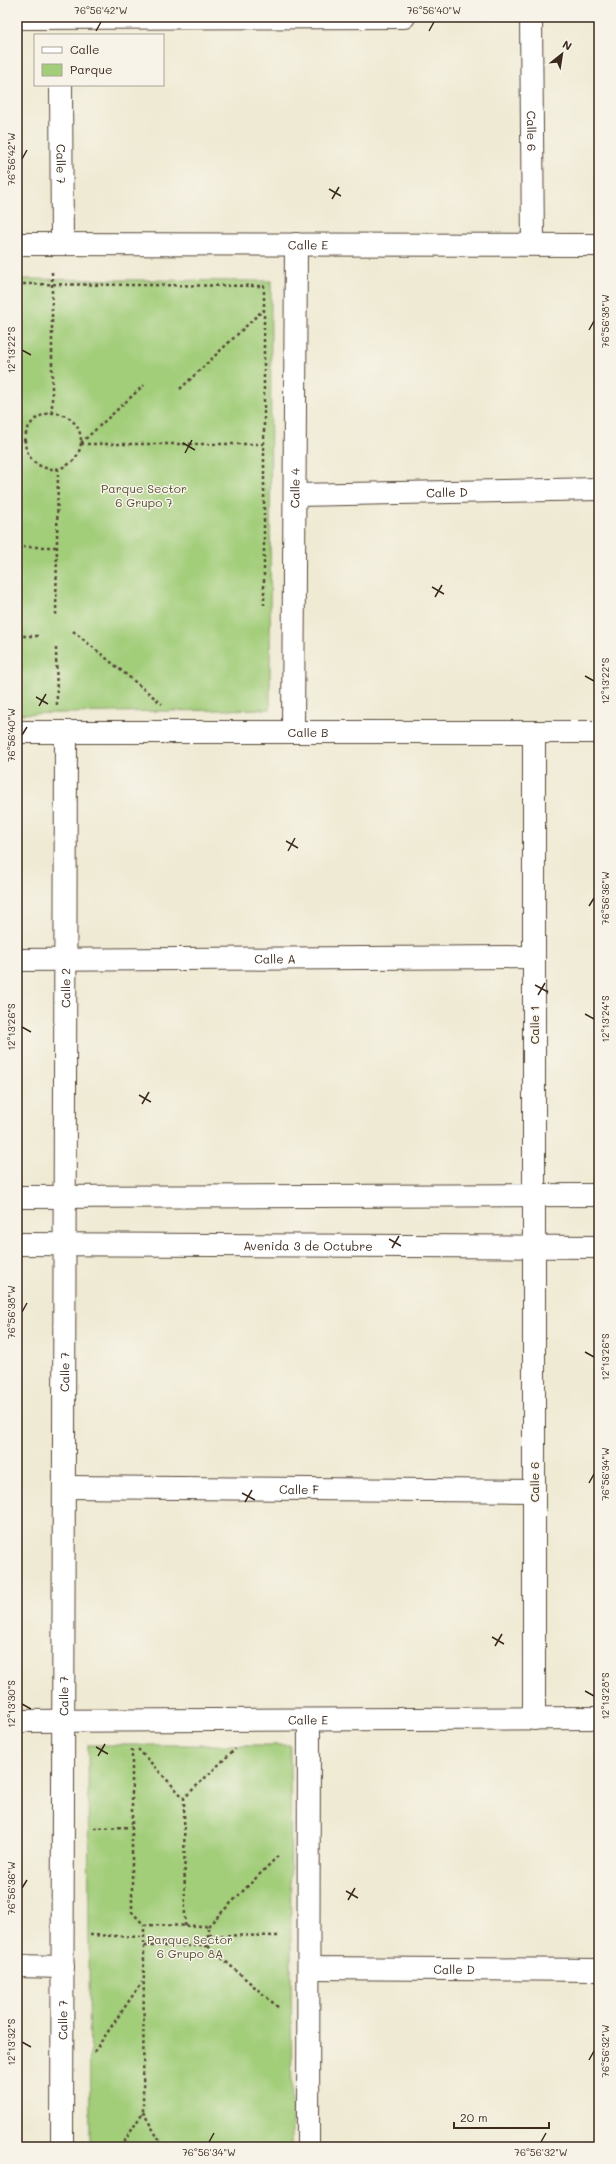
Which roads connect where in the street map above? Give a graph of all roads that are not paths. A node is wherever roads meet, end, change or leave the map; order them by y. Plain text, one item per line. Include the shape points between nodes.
1 (404, 17) edge
2 (531, 17) edge
3 (17, 18) edge
4 (60, 23) edge
5 (61, 86) edge
6 (17, 244) edge
7 (57, 244) junction
8 (296, 244) junction
9 (533, 244) junction
10 (599, 245) edge
11 (599, 489) edge
12 (295, 495) junction
13 (17, 732) edge
14 (66, 732) junction
15 (293, 732) junction
16 (534, 732) junction
17 (599, 732) edge
18 (534, 957) junction
19 (17, 960) edge
20 (65, 960) junction
21 (534, 1195) junction
22 (599, 1195) edge
23 (17, 1197) edge
24 (65, 1197) junction
25 (17, 1244) edge
26 (65, 1244) junction
27 (533, 1246) junction
28 (599, 1247) edge
29 (64, 1487) junction
30 (534, 1491) junction
31 (599, 1718) edge
32 (534, 1719) junction
33 (64, 1720) junction
34 (309, 1720) junction
35 (17, 1721) edge
36 (17, 1966) edge
37 (63, 1967) junction
38 (309, 1968) junction
39 (599, 1970) edge
40 (62, 2147) edge
41 (308, 2147) edge

1 - 4 street
2 - 9 street, Calle 6
3 - 4 street
5 - 7 street, Calle 7
6 - 7 street, Calle E
7 - 8 street, Calle E
8 - 9 street, Calle E
8 - 12 street, Calle 4
9 - 10 street, Calle E
11 - 12 street, Calle D
12 - 15 street, Calle 4
13 - 14 street, Calle B
14 - 15 street, Calle B
14 - 20 street, Calle 2
15 - 16 street, Calle B
16 - 17 street, Calle B
16 - 18 street, Calle 1
18 - 20 street, Calle A
18 - 21 street, Calle 1
19 - 20 street, Calle A
20 - 24 street, Calle 2
21 - 22 street
21 - 24 street
21 - 27 street, Calle 1
23 - 24 street
24 - 26 street, Calle 2
25 - 26 street, Avenida 3 de Octubre
26 - 27 street, Avenida 3 de Octubre
26 - 29 street, Calle 7
27 - 28 street, Avenida 3 de Octubre
27 - 30 street, Calle 6
29 - 30 street, Calle F
29 - 33 street, Calle 7
30 - 32 street, Calle 6
31 - 32 street, Calle E
32 - 34 street, Calle E
33 - 34 street, Calle E
33 - 35 street, Calle E
33 - 37 street, Calle 7
34 - 38 street
36 - 37 street
37 - 40 street, Calle 7
38 - 39 street, Calle D
38 - 41 street

